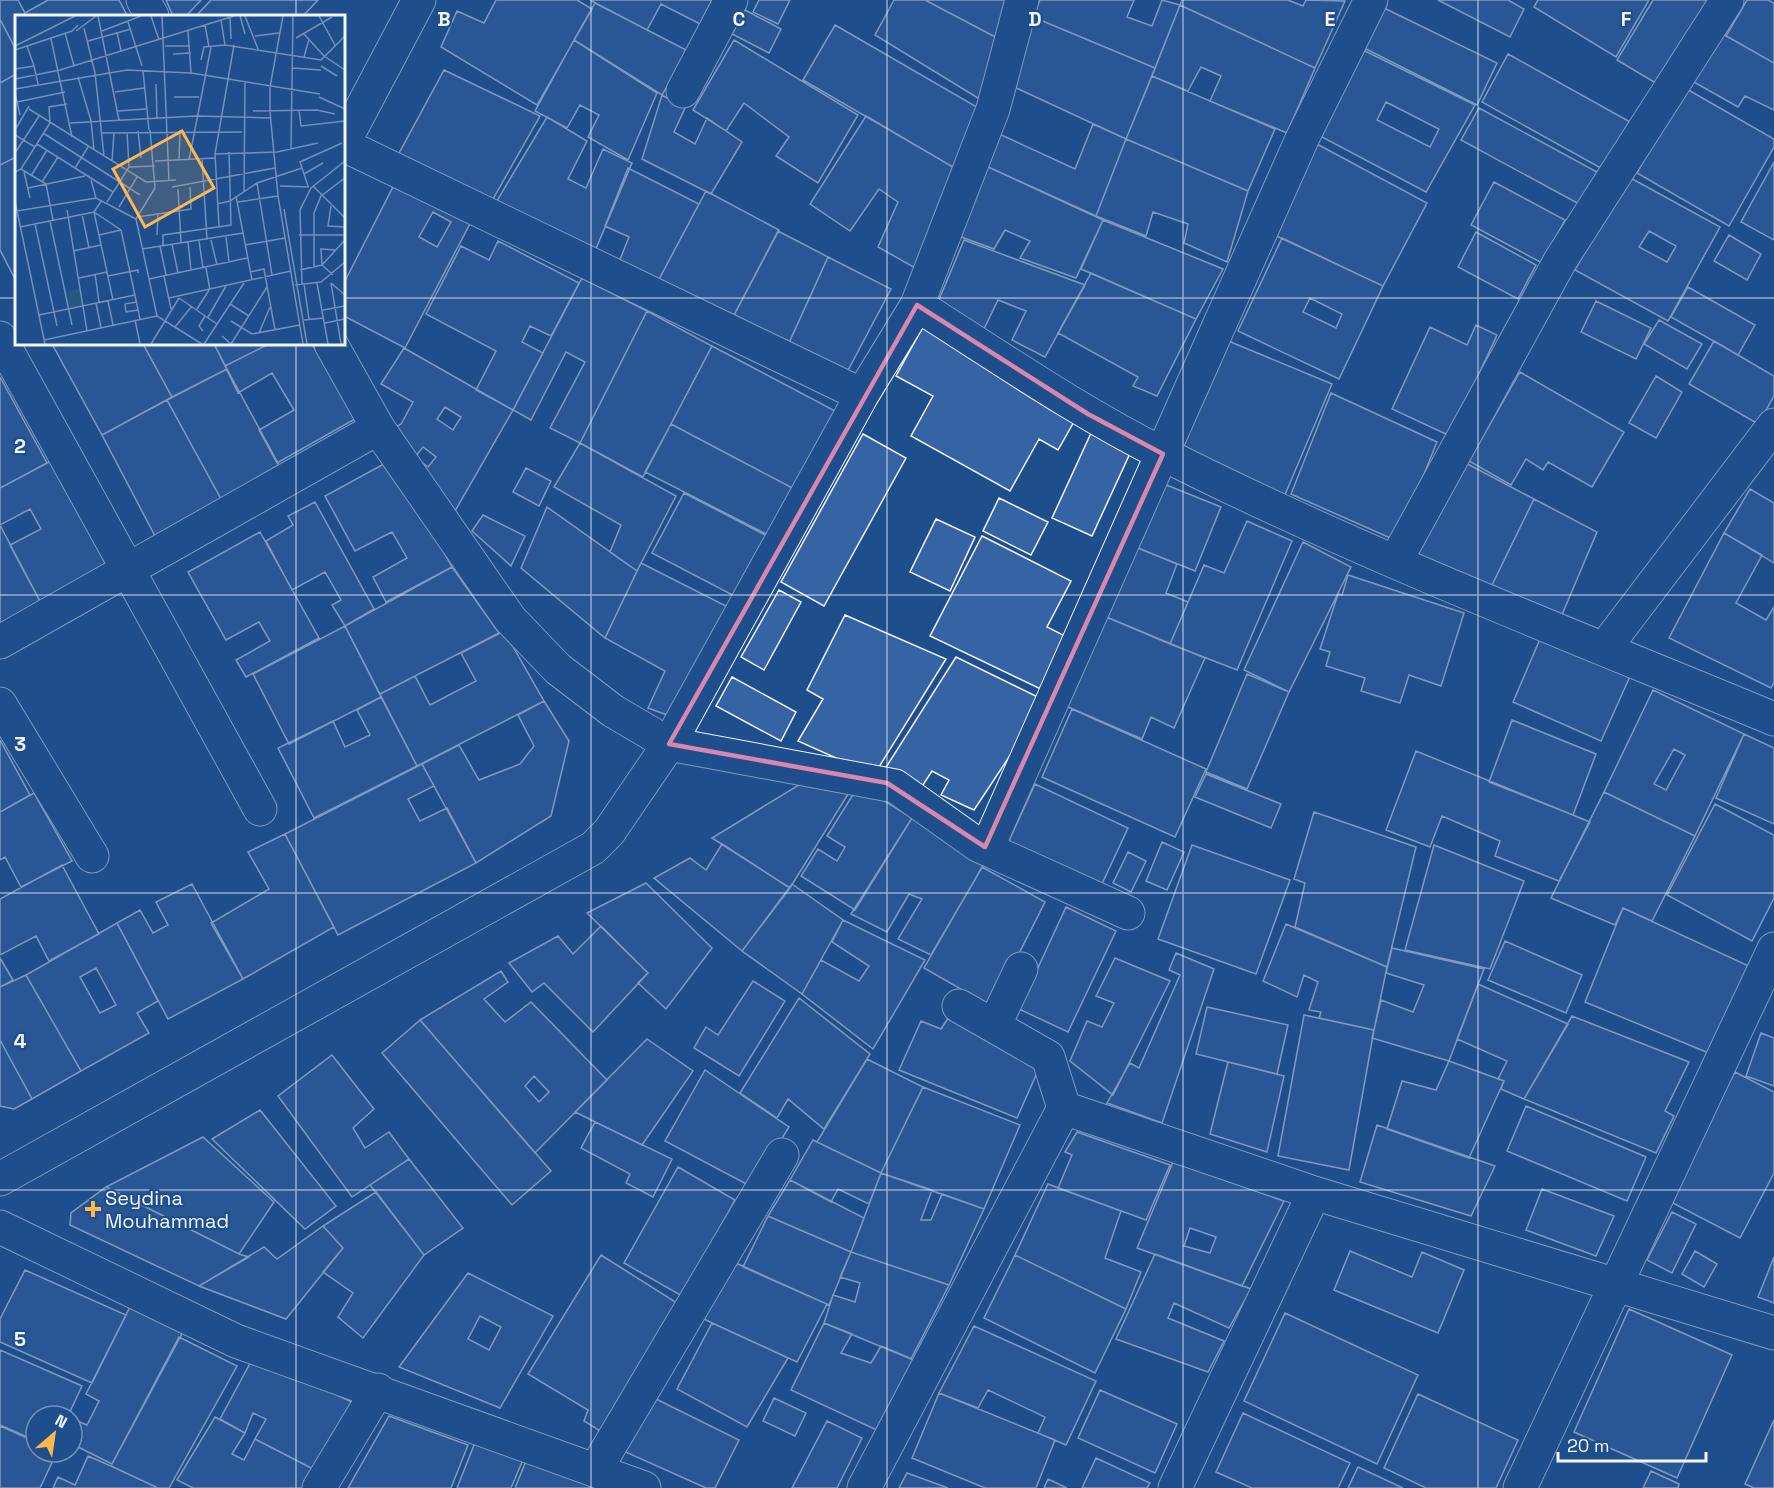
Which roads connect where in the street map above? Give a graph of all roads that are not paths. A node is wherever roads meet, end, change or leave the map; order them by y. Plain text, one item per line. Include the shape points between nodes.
1 (143, 0) edge
2 (419, 0) edge
3 (731, 0) edge
4 (1023, 0) edge
5 (1371, 0) edge
6 (1727, 0) edge
7 (151, 15) edge
8 (683, 91) dead end
9 (345, 141) edge
10 (345, 143) edge
11 (917, 304) junction
12 (15, 319) edge
13 (0, 327) edge
14 (0, 338) edge
15 (333, 345) edge
16 (862, 395) junction
17 (1774, 424) edge
18 (378, 428) junction
19 (1163, 454) junction
20 (1395, 562) junction
21 (128, 569) junction
22 (0, 642) edge
23 (1604, 649) junction
24 (0, 704) edge
25 (1774, 719) edge
26 (669, 744) junction
27 (260, 809) dead end
28 (985, 847) junction
29 (92, 856) dead end
30 (1128, 913) dead end
31 (1774, 949) edge
32 (1021, 969) dead end
33 (960, 1006) dead end
34 (994, 1026) junction
35 (1064, 1108) junction
36 (782, 1155) dead end
37 (0, 1179) edge
38 (1314, 1192) junction
39 (0, 1227) edge
40 (1618, 1283) junction
41 (1774, 1333) edge
42 (378, 1390) junction
43 (596, 1469) junction
44 (319, 1488) edge
45 (644, 1488) edge
46 (864, 1488) edge
47 (1175, 1488) edge
48 (1520, 1488) edge

1 - 7 street
2 - 9 street
3 - 8 street
4 - 11 street via 993,109
5 - 19 street via 1302,139
6 - 20 street via 1560,261
10 - 16 street
11 - 16 street
11 - 19 street via 1088,414
12 - 13 street
14 - 21 street
15 - 18 street
16 - 26 street
17 - 23 street
18 - 21 street
18 - 26 street via 522,634 558,669 613,711
19 - 20 street
19 - 28 street via 992,839
20 - 23 street
21 - 22 street
21 - 27 street
23 - 25 street
24 - 29 street
26 - 28 street via 887,783
26 - 37 street via 609,832 593,848
28 - 30 street
31 - 40 street
32 - 34 street
33 - 34 street
34 - 35 street via 1048,1057
35 - 38 street
35 - 46 street
36 - 43 street
38 - 40 street
38 - 47 street
39 - 42 street via 236,1341
40 - 41 street
40 - 48 street
42 - 43 street
42 - 44 street
43 - 45 street

